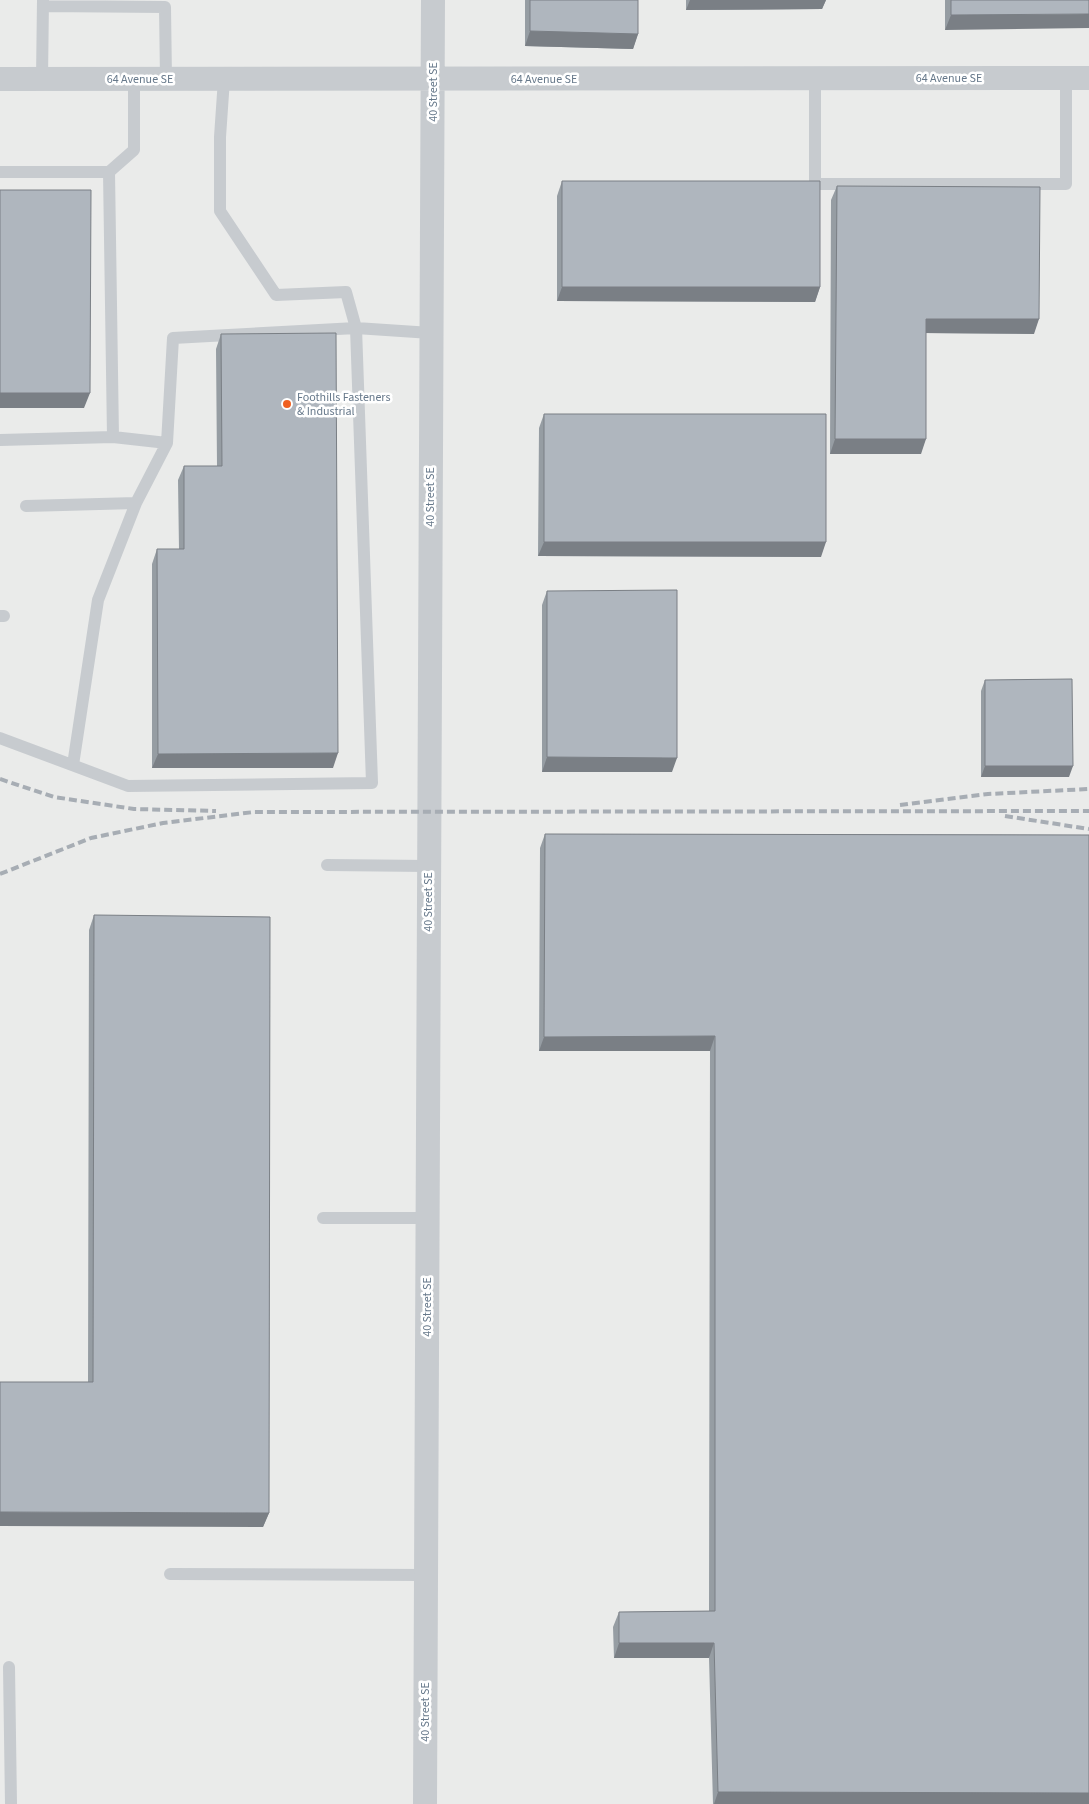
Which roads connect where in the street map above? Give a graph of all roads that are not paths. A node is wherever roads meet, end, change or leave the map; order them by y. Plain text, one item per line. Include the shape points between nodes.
1 (433, 0) edge
2 (43, 3) edge
3 (815, 78) junction
4 (1078, 78) edge
5 (224, 79) junction
6 (433, 79) junction
7 (0, 80) edge
8 (42, 80) junction
9 (134, 80) junction
10 (166, 80) junction
11 (0, 172) edge
12 (109, 172) junction
13 (356, 328) junction
14 (432, 333) junction
15 (113, 437) junction
16 (0, 440) edge
17 (167, 443) junction
18 (136, 503) junction
19 (26, 506) dead end
20 (0, 738) edge
21 (73, 765) junction
22 (327, 865) dead end
23 (428, 866) junction
24 (324, 1218) dead end
25 (427, 1218) junction
26 (170, 1574) dead end
27 (426, 1575) junction
28 (9, 1667) dead end
29 (11, 1804) edge
30 (425, 1804) edge

1 - 6 street, 40 Street SE
2 - 8 lane
2 - 10 lane via 165,7
3 - 4 street, 64 Avenue SE
3 - 4 lane via 815,184 1066,184
3 - 6 street, 64 Avenue SE
5 - 6 street, 64 Avenue SE
5 - 10 street, 64 Avenue SE
5 - 13 lane via 220,211 276,295 346,292
6 - 14 street, 40 Street SE
7 - 8 street, 64 Avenue SE
8 - 9 street, 64 Avenue SE
9 - 10 street, 64 Avenue SE
9 - 12 lane via 134,150
11 - 12 lane
12 - 15 lane
13 - 14 lane
13 - 17 lane via 173,338
13 - 21 lane via 372,783 128,786
14 - 23 street, 40 Street SE
15 - 16 lane
15 - 17 lane
17 - 18 lane
18 - 19 lane
18 - 21 lane via 98,600
20 - 21 lane
22 - 23 lane
23 - 25 street, 40 Street SE
24 - 25 lane
25 - 27 street, 40 Street SE
26 - 27 lane
27 - 30 street, 40 Street SE
28 - 29 lane

